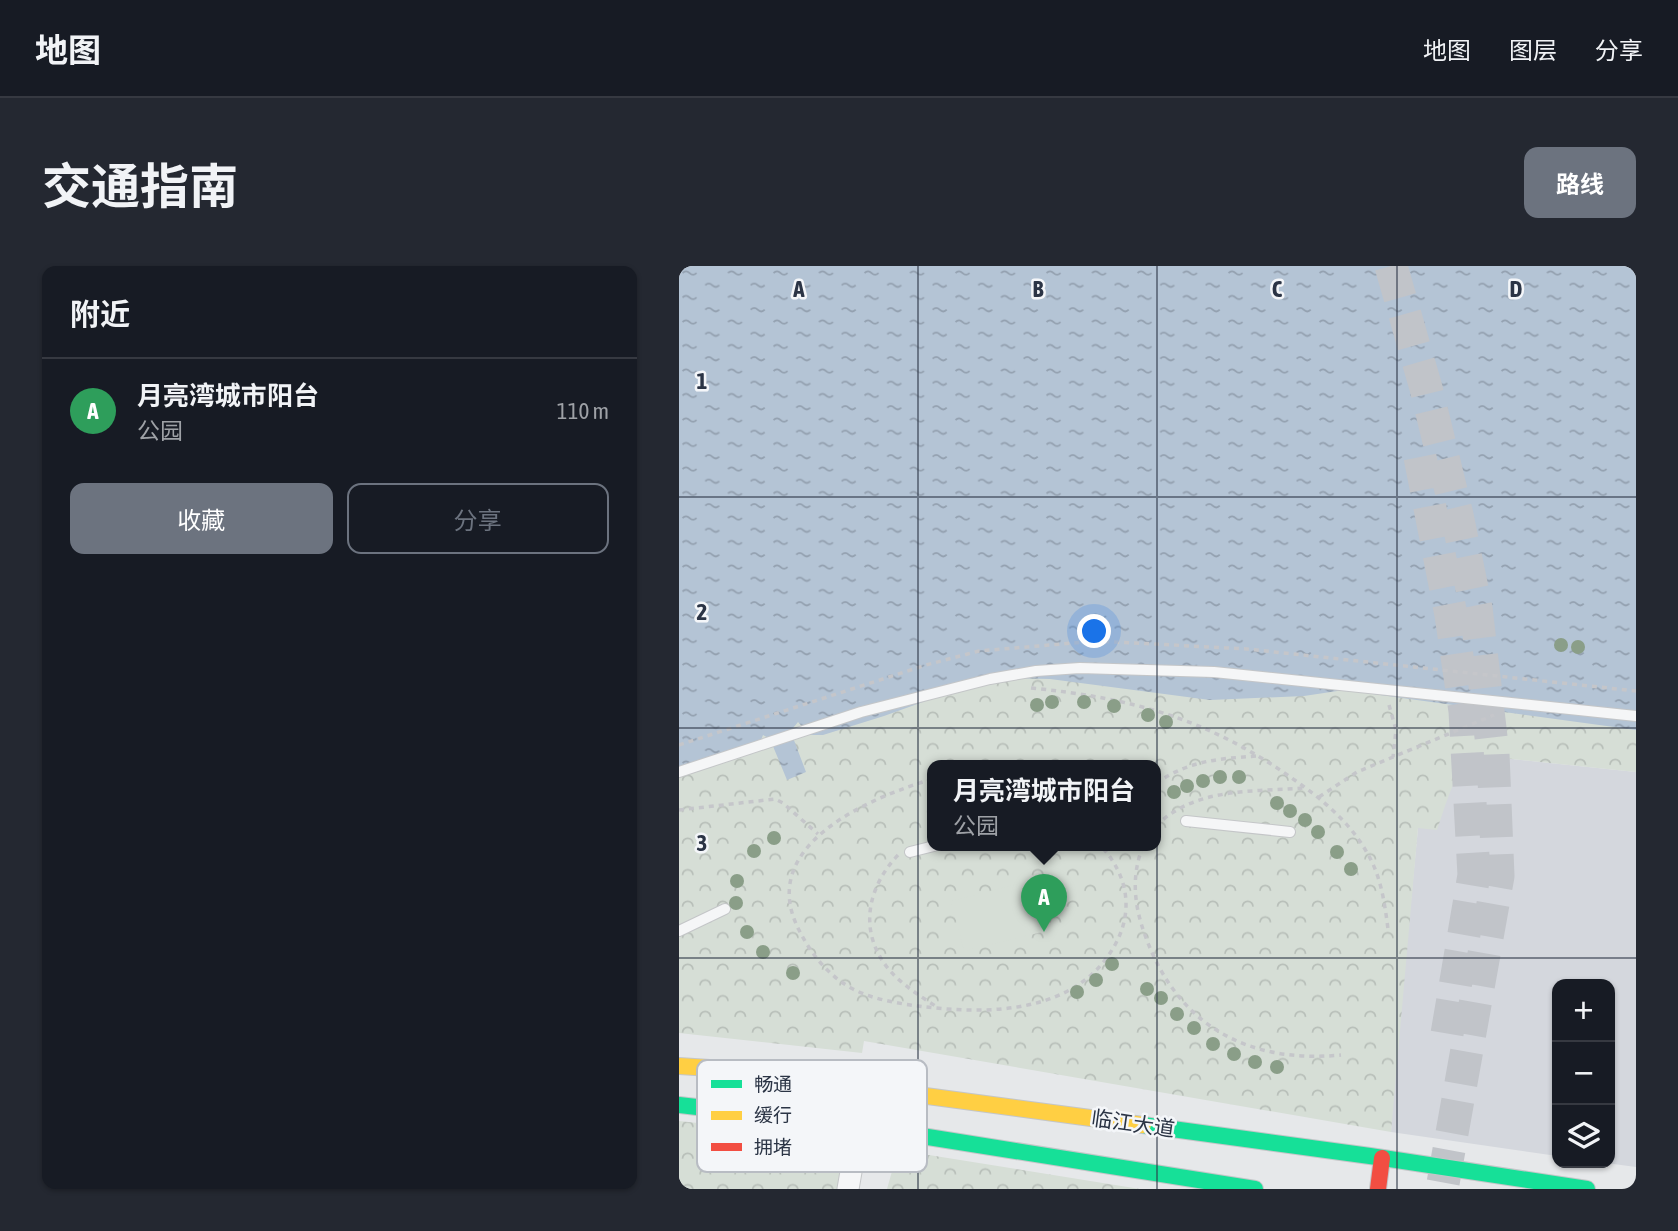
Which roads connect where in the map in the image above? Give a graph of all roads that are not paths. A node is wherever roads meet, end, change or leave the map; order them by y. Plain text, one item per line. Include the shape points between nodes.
1 (1636, 716) edge
2 (679, 772) edge
3 (1186, 821) dead end
4 (1290, 832) dead end
5 (927, 847) edge
6 (907, 851) road end
7 (725, 909) dead end
8 (679, 932) edge
9 (679, 1066) edge
10 (697, 1068) edge
11 (927, 1096) edge
12 (679, 1105) edge
13 (697, 1107) edge
14 (927, 1137) edge
15 (1383, 1158) junction
16 (1255, 1189) edge
17 (1378, 1189) edge
18 (1587, 1189) edge

1 - 2 lane via 1214,672 1036,671 861,712
3 - 4 lane
5 - 6 lane
7 - 8 lane
9 - 10 main road, 临江大道
11 - 15 main road, 临江大道
12 - 13 main road, 临江大道
14 - 16 main road, 临江大道
15 - 17 main road
15 - 18 main road, 临江大道 via 1408,1169

